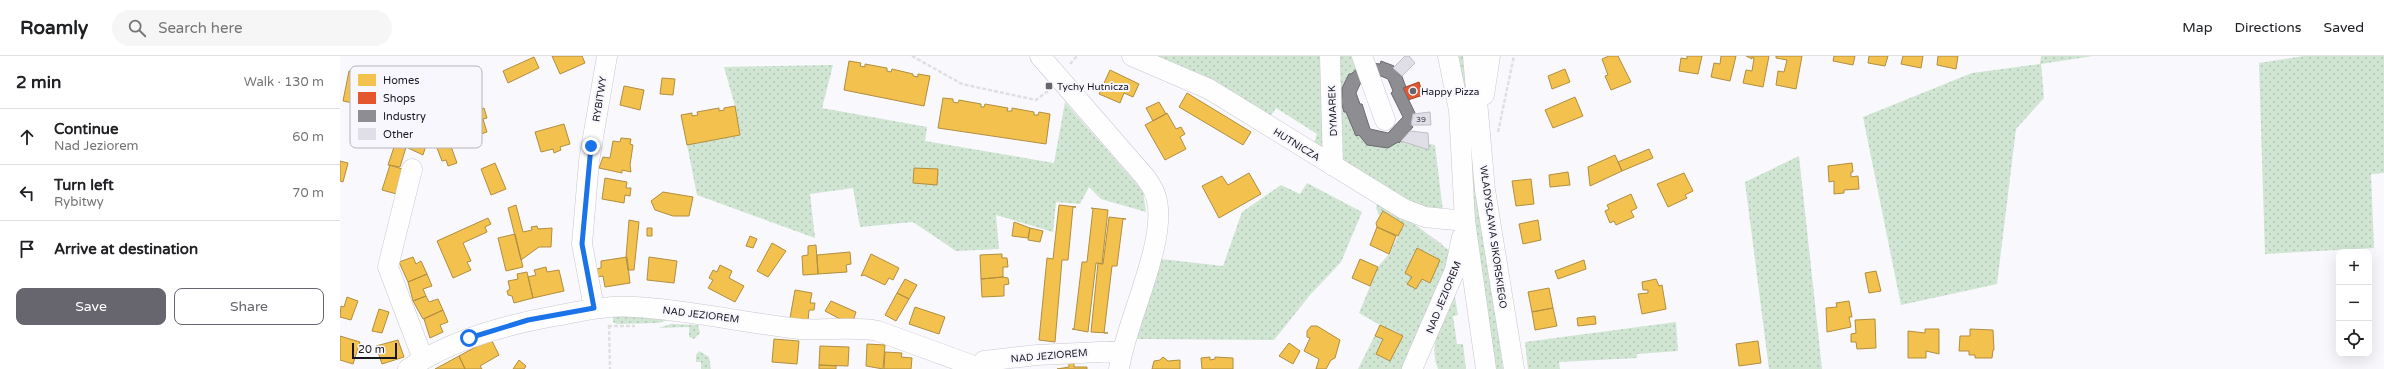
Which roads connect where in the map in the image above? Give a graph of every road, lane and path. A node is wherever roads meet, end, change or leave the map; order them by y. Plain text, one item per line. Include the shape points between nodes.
1 (607, 56) edge
2 (912, 56) edge
3 (1040, 56) edge
4 (1132, 56) edge
5 (1330, 56) edge
6 (1362, 56) edge
7 (1448, 56) edge
8 (1472, 56) edge
9 (1490, 56) edge
10 (1514, 56) edge
11 (1062, 80) junction
12 (1385, 120) dead end
13 (1480, 121) junction
14 (1498, 134) dead end
15 (1333, 166) junction
16 (412, 169) dead end
17 (1465, 221) junction
18 (1424, 232) dead end
19 (1447, 249) dead end
20 (601, 307) junction
21 (1120, 360) edge
22 (416, 364) edge
23 (1416, 366) edge
24 (981, 368) edge
25 (610, 369) edge
26 (1486, 369) edge
27 (1514, 369) edge

1 - 20 street, RYBITWY via 589,161 582,244
2 - 11 path via 962,84 1036,100
3 - 11 street
4 - 15 street, HUTNICZA via 1209,89
5 - 15 street, DYMAREK
6 - 12 street
7 - 17 street via 1459,110
8 - 13 street, WŁADYSŁAWA SIKORSKIEGO
9 - 13 street
10 - 14 path
11 - 21 street via 1146,178 1155,195 1158,224 1154,249
13 - 27 street, WŁADYSŁAWA SIKORSKIEGO via 1485,190
15 - 17 street, HUTNICZA via 1404,208 1426,216
16 - 22 street, NAD JEZIOREM via 388,268
17 - 23 street, NAD JEZIOREM via 1455,270
17 - 26 street
18 - 19 path
20 - 22 street, NAD JEZIOREM via 528,320 469,338
20 - 24 street, NAD JEZIOREM via 686,311 800,328 863,328
20 - 25 path
21 - 24 street, NAD JEZIOREM via 1037,355 984,361

